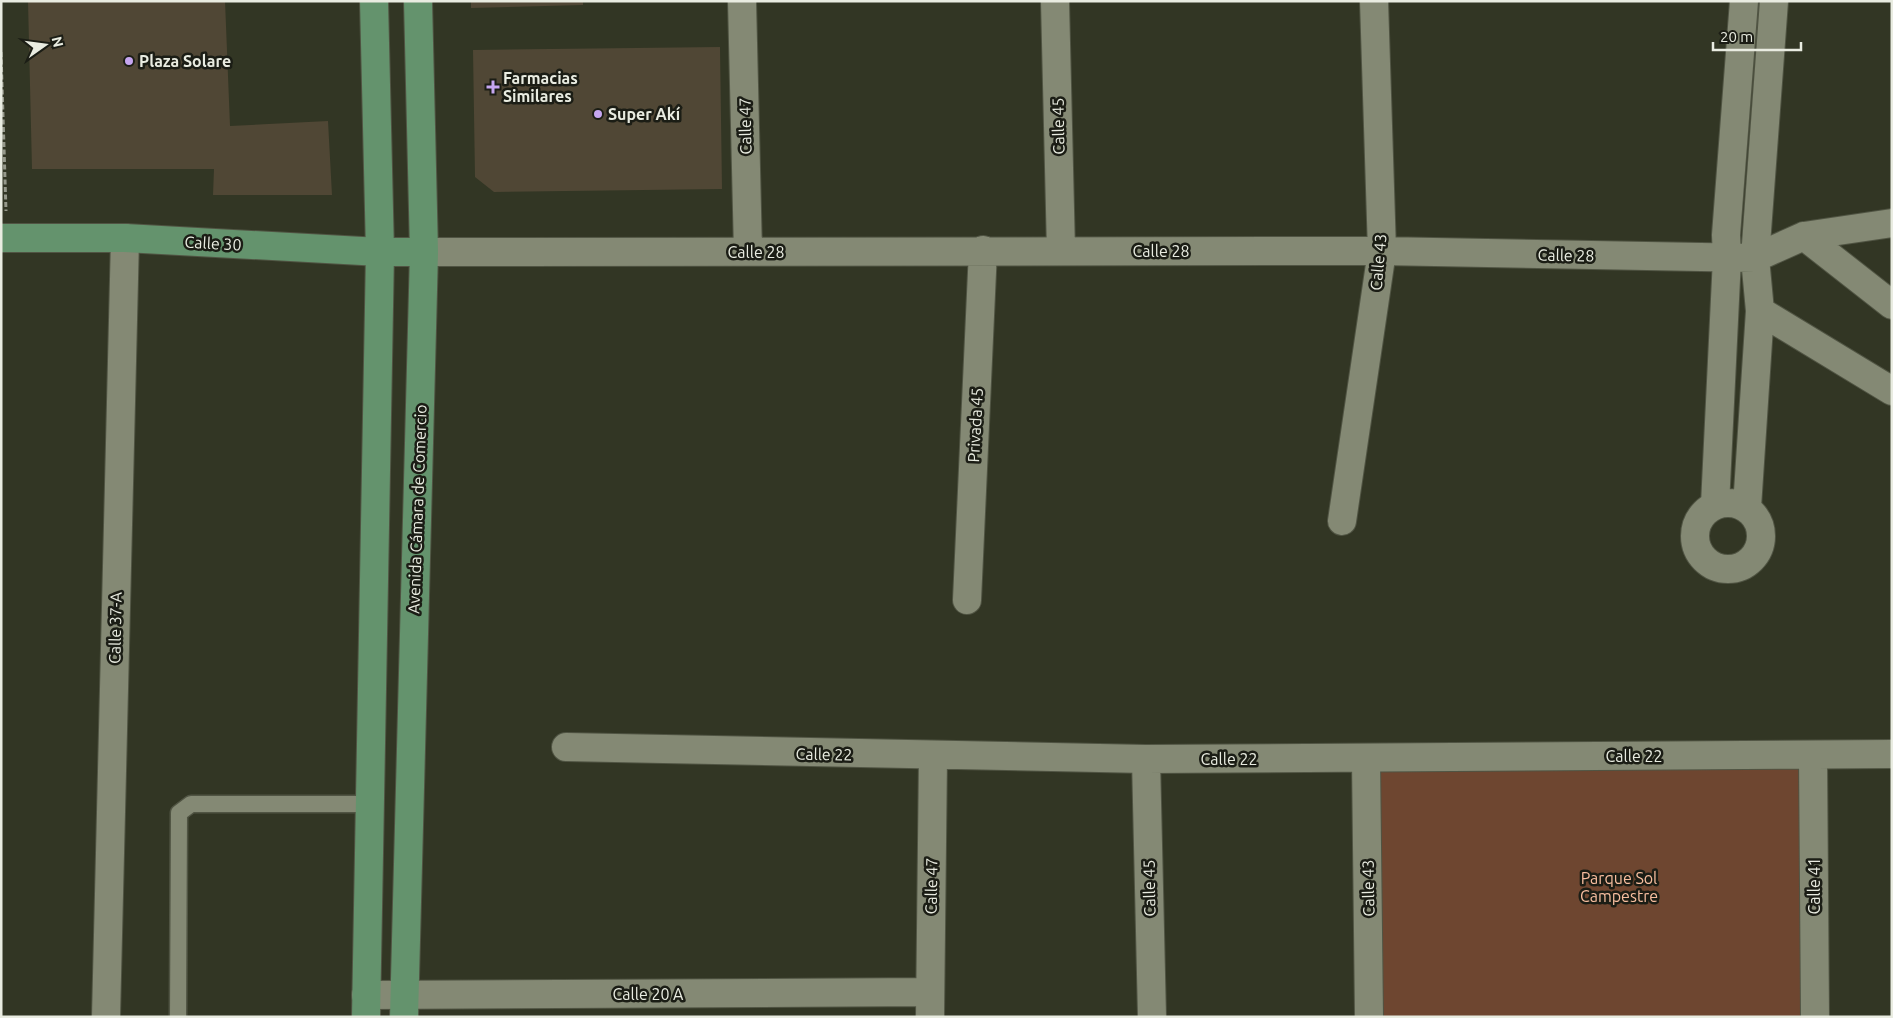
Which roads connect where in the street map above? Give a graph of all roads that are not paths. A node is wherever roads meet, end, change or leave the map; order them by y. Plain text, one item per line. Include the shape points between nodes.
1 (374, 1) edge
2 (418, 1) edge
3 (742, 1) edge
4 (1055, 1) edge
5 (1374, 1) edge
6 (1744, 1) edge
7 (1774, 1) edge
8 (1892, 223) edge
9 (1804, 236) junction
10 (4, 238) edge
11 (125, 238) junction
12 (983, 250) junction
13 (1061, 251) junction
14 (1382, 251) junction
15 (380, 252) junction
16 (424, 252) junction
17 (748, 252) junction
18 (1727, 258) junction
19 (1755, 258) junction
20 (1892, 305) edge
21 (1760, 311) junction
22 (1892, 391) edge
23 (1715, 505) junction
24 (1747, 507) junction
25 (1342, 521) dead end
26 (967, 600) dead end
27 (566, 747) dead end
28 (1892, 754) edge
29 (1812, 755) junction
30 (933, 756) junction
31 (1146, 759) junction
32 (1366, 759) junction
33 (370, 804) junction
34 (930, 1005) edge
35 (366, 1006) edge
36 (404, 1006) edge
37 (106, 1017) edge
38 (178, 1017) edge
39 (1152, 1017) edge
40 (1369, 1017) edge
41 (1814, 1017) edge

1 - 15 main road
2 - 16 main road, Avenida Cámara de Comercio
3 - 17 street, Calle 47
4 - 13 street, Calle 45
5 - 14 street, Calle 43
6 - 18 street via 1726,235
7 - 19 street
8 - 9 street, Calle 28
9 - 19 street, Calle 28
9 - 20 street
10 - 11 main road, Calle 30
11 - 15 main road, Calle 30
11 - 37 street, Calle 37-A
12 - 13 street, Calle 28
12 - 17 street, Calle 28
12 - 26 street, Privada 45
13 - 14 street, Calle 28
14 - 18 street, Calle 28
14 - 25 street, Calle 43
15 - 16 main road, Calle 30
15 - 33 main road
16 - 17 street, Calle 28
16 - 36 main road, Avenida Cámara de Comercio
18 - 19 street, Calle 28
18 - 23 street
19 - 21 street
21 - 22 street
21 - 24 street
23 - 24 street via 1731,502
23 - 24 street via 1703,514 1696,526 1695,541 1701,555 1712,565 1726,569 1740,568 1753,559 1760,547 1762,532 1757,518
27 - 30 street, Calle 22
28 - 29 street, Calle 22
29 - 32 street, Calle 22
29 - 41 street, Calle 41
30 - 31 street, Calle 22
30 - 34 street, Calle 47
31 - 32 street, Calle 22
31 - 39 street, Calle 45
32 - 40 street, Calle 43
33 - 35 main road
33 - 38 lane via 191,804 179,814
34 - 36 street, Calle 20 A
35 - 36 street, Calle 20 A

